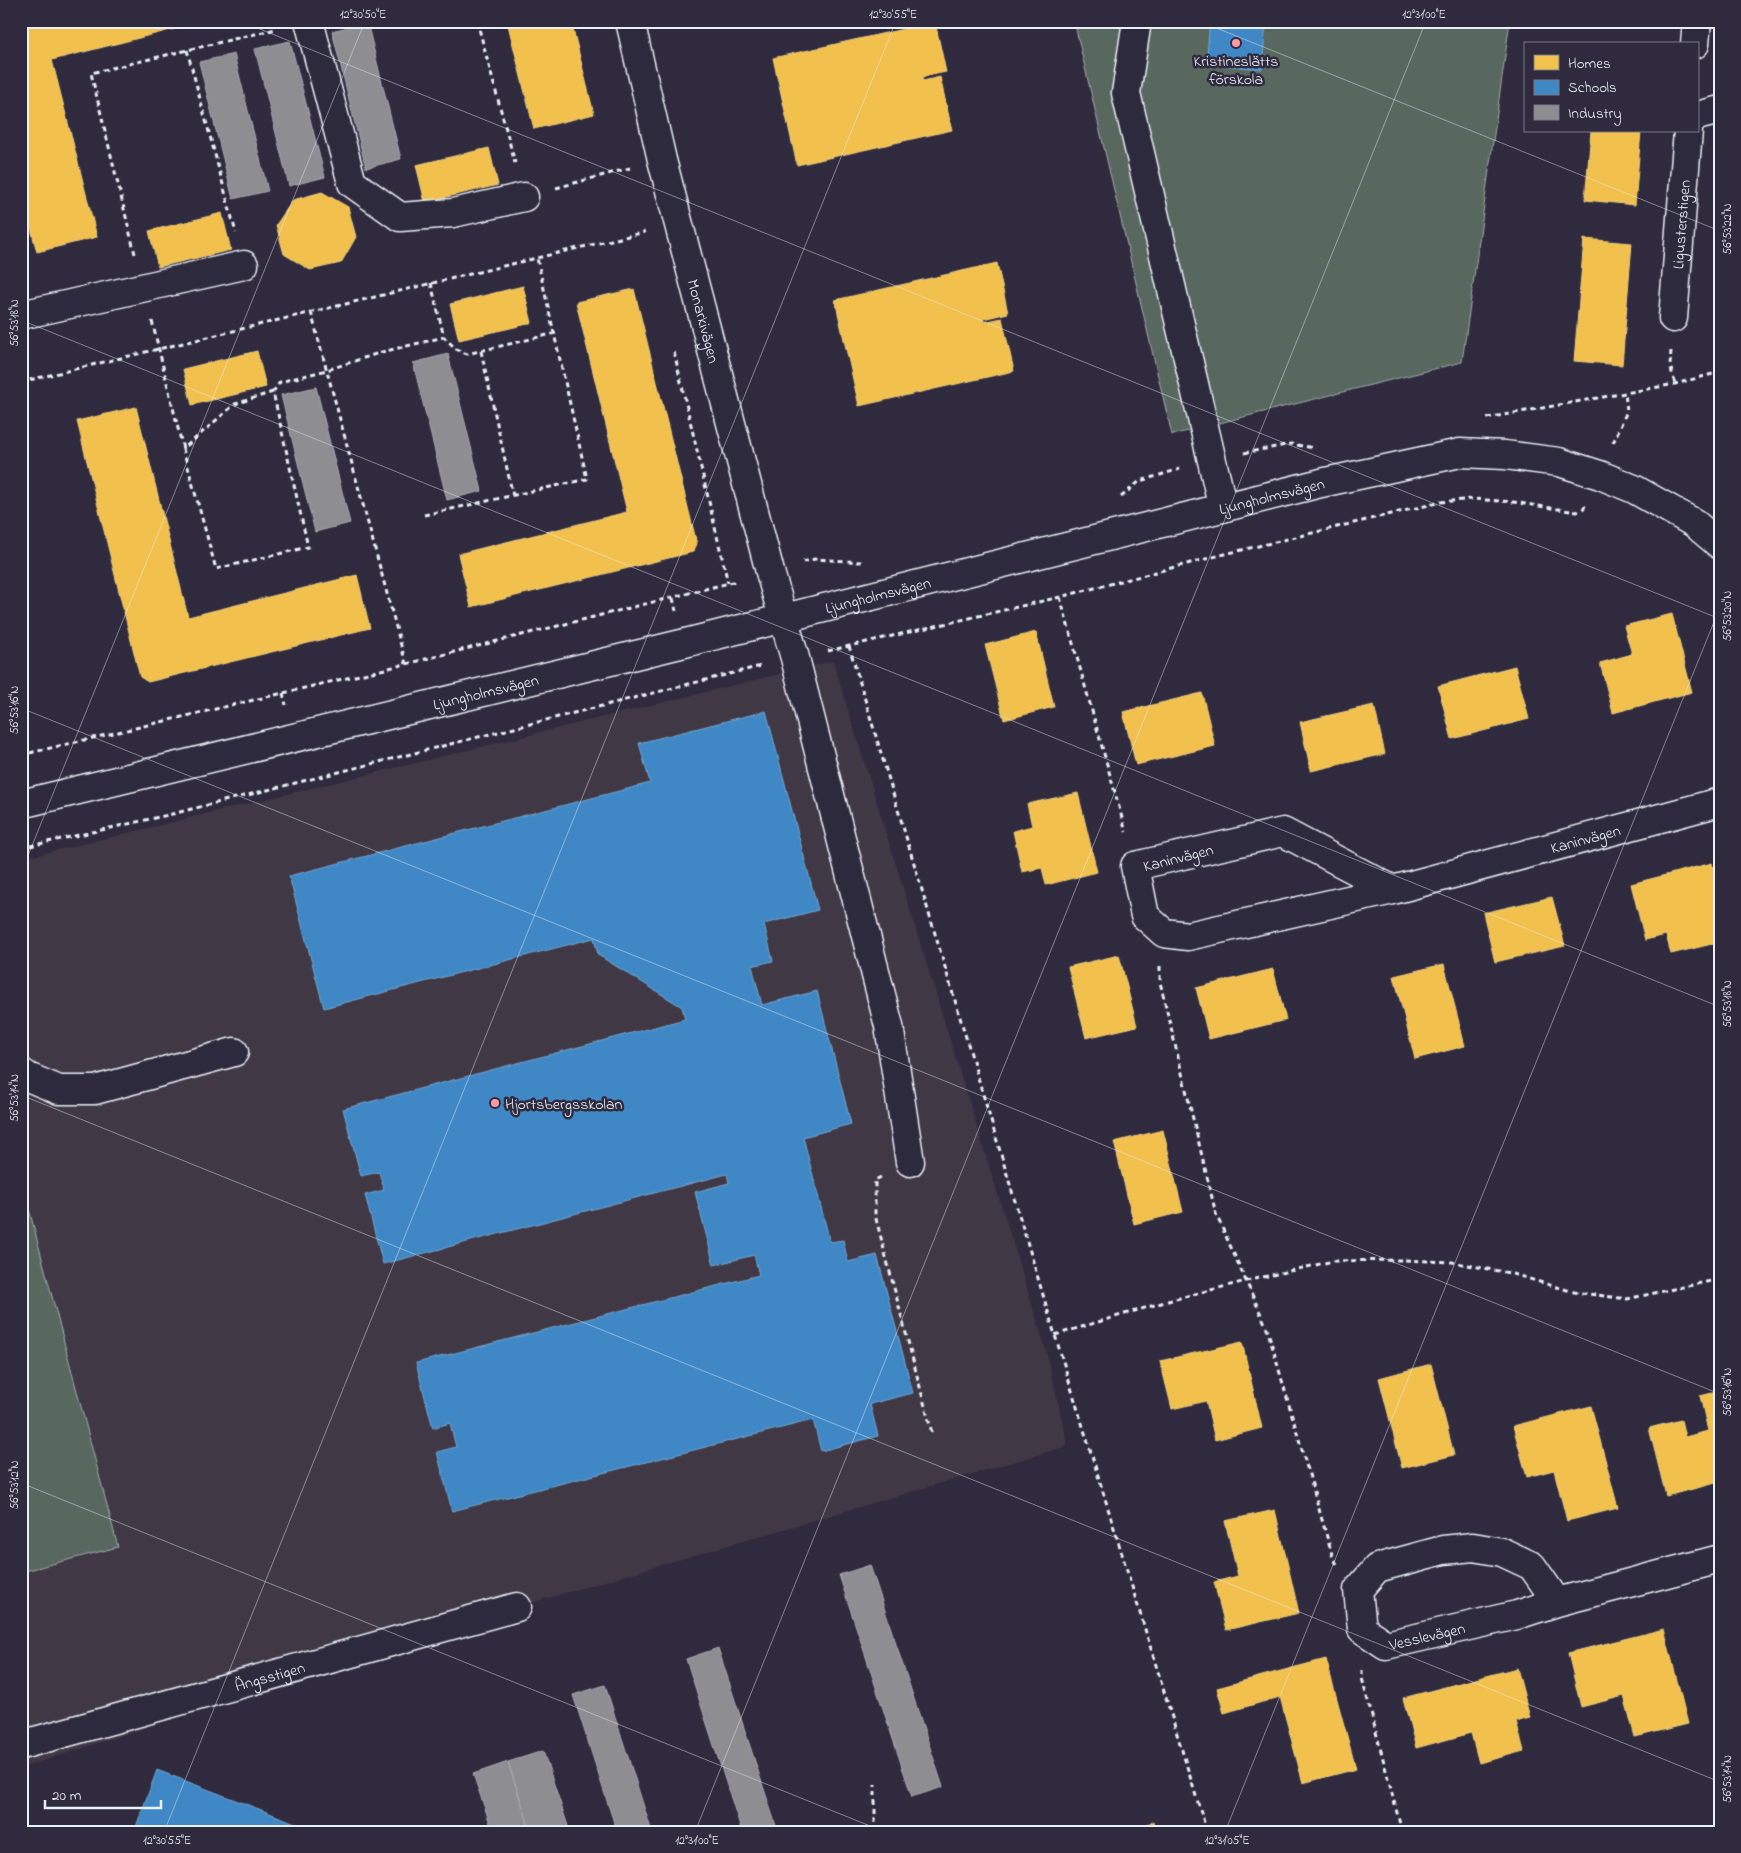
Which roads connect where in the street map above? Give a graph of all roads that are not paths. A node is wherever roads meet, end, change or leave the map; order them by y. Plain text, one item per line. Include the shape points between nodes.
1 (309, 21) edge
2 (630, 21) edge
3 (1137, 21) edge
4 (1696, 21) edge
5 (1695, 42) edge
6 (1720, 110) edge
7 (1698, 116) edge
8 (1688, 132) edge
9 (524, 197) road end
10 (244, 265) road end
11 (21, 315) edge
12 (1673, 318) dead end
13 (1223, 508) junction
14 (1720, 546) edge
15 (782, 618) junction
16 (1720, 802) edge
17 (21, 804) edge
18 (1393, 890) junction
19 (234, 1052) dead end
20 (21, 1072) edge
21 (910, 1162) road end
22 (1720, 1559) edge
23 (1557, 1602) junction
24 (517, 1607) dead end
25 (21, 1745) edge

1 - 9 street via 352,184 400,217 453,213
2 - 15 street, Monarkivägen via 662,160
3 - 13 street via 1126,93
4 - 5 street
6 - 7 street
8 - 12 street, Ligusterstigen
10 - 11 street
13 - 14 street, Ljungholmsvägen via 1460,453 1505,455 1559,462 1634,489 1694,523
13 - 15 street, Ljungholmsvägen
15 - 17 street, Ljungholmsvägen
15 - 21 street, Monarkivägen via 795,658 888,1026
16 - 18 street, Kaninvägen
18 - 18 street, Kaninvägen via 1283,832 1135,866 1146,916 1164,933 1188,936
19 - 20 street via 95,1090 59,1090
22 - 23 street, Vesslevägen
23 - 23 street, Vesslevägen via 1532,1566 1502,1552 1473,1547 1443,1550 1377,1568 1358,1590 1362,1630 1386,1646 1517,1615
24 - 25 street, Ängsstigen

